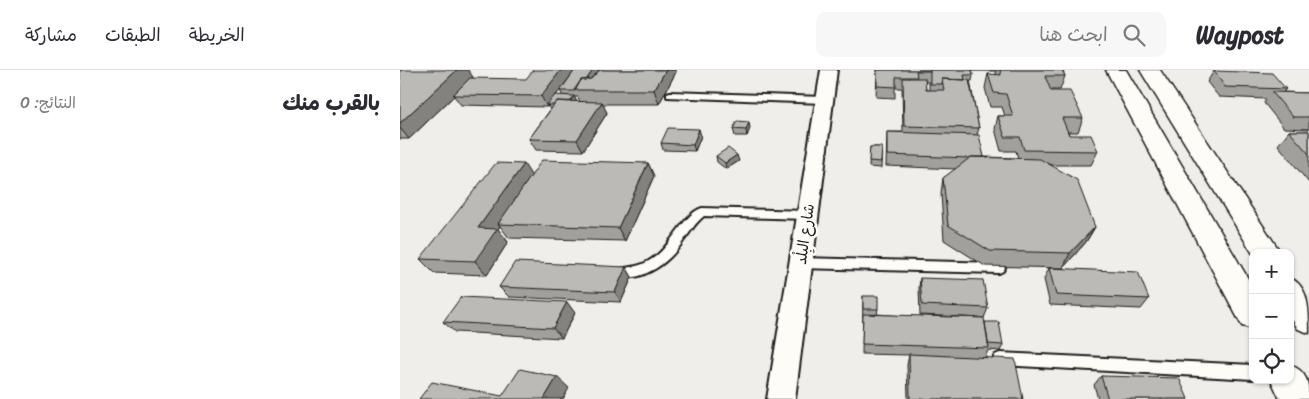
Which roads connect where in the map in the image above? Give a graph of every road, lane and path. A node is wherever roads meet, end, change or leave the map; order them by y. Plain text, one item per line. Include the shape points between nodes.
1 (829, 70) edge
2 (1116, 70) edge
3 (1150, 70) edge
4 (670, 95) dead end
5 (824, 100) junction
6 (807, 215) junction
7 (1264, 249) edge
8 (800, 263) junction
9 (998, 268) edge
10 (607, 273) edge
11 (1293, 294) edge
12 (1249, 309) edge
13 (1309, 319) edge
14 (984, 359) edge
15 (1249, 372) edge
16 (1290, 384) edge
17 (780, 399) edge
18 (1299, 399) edge

1 - 5 street, شارع البِلْد
2 - 12 street
3 - 7 street
4 - 5 lane
5 - 6 street, شارع البِلْد
6 - 8 street, شارع البِلْد
6 - 10 lane via 702,212 693,218 659,263 627,274
8 - 9 lane
8 - 17 street, شارع البِلْد
11 - 13 street
14 - 15 lane
16 - 18 street

